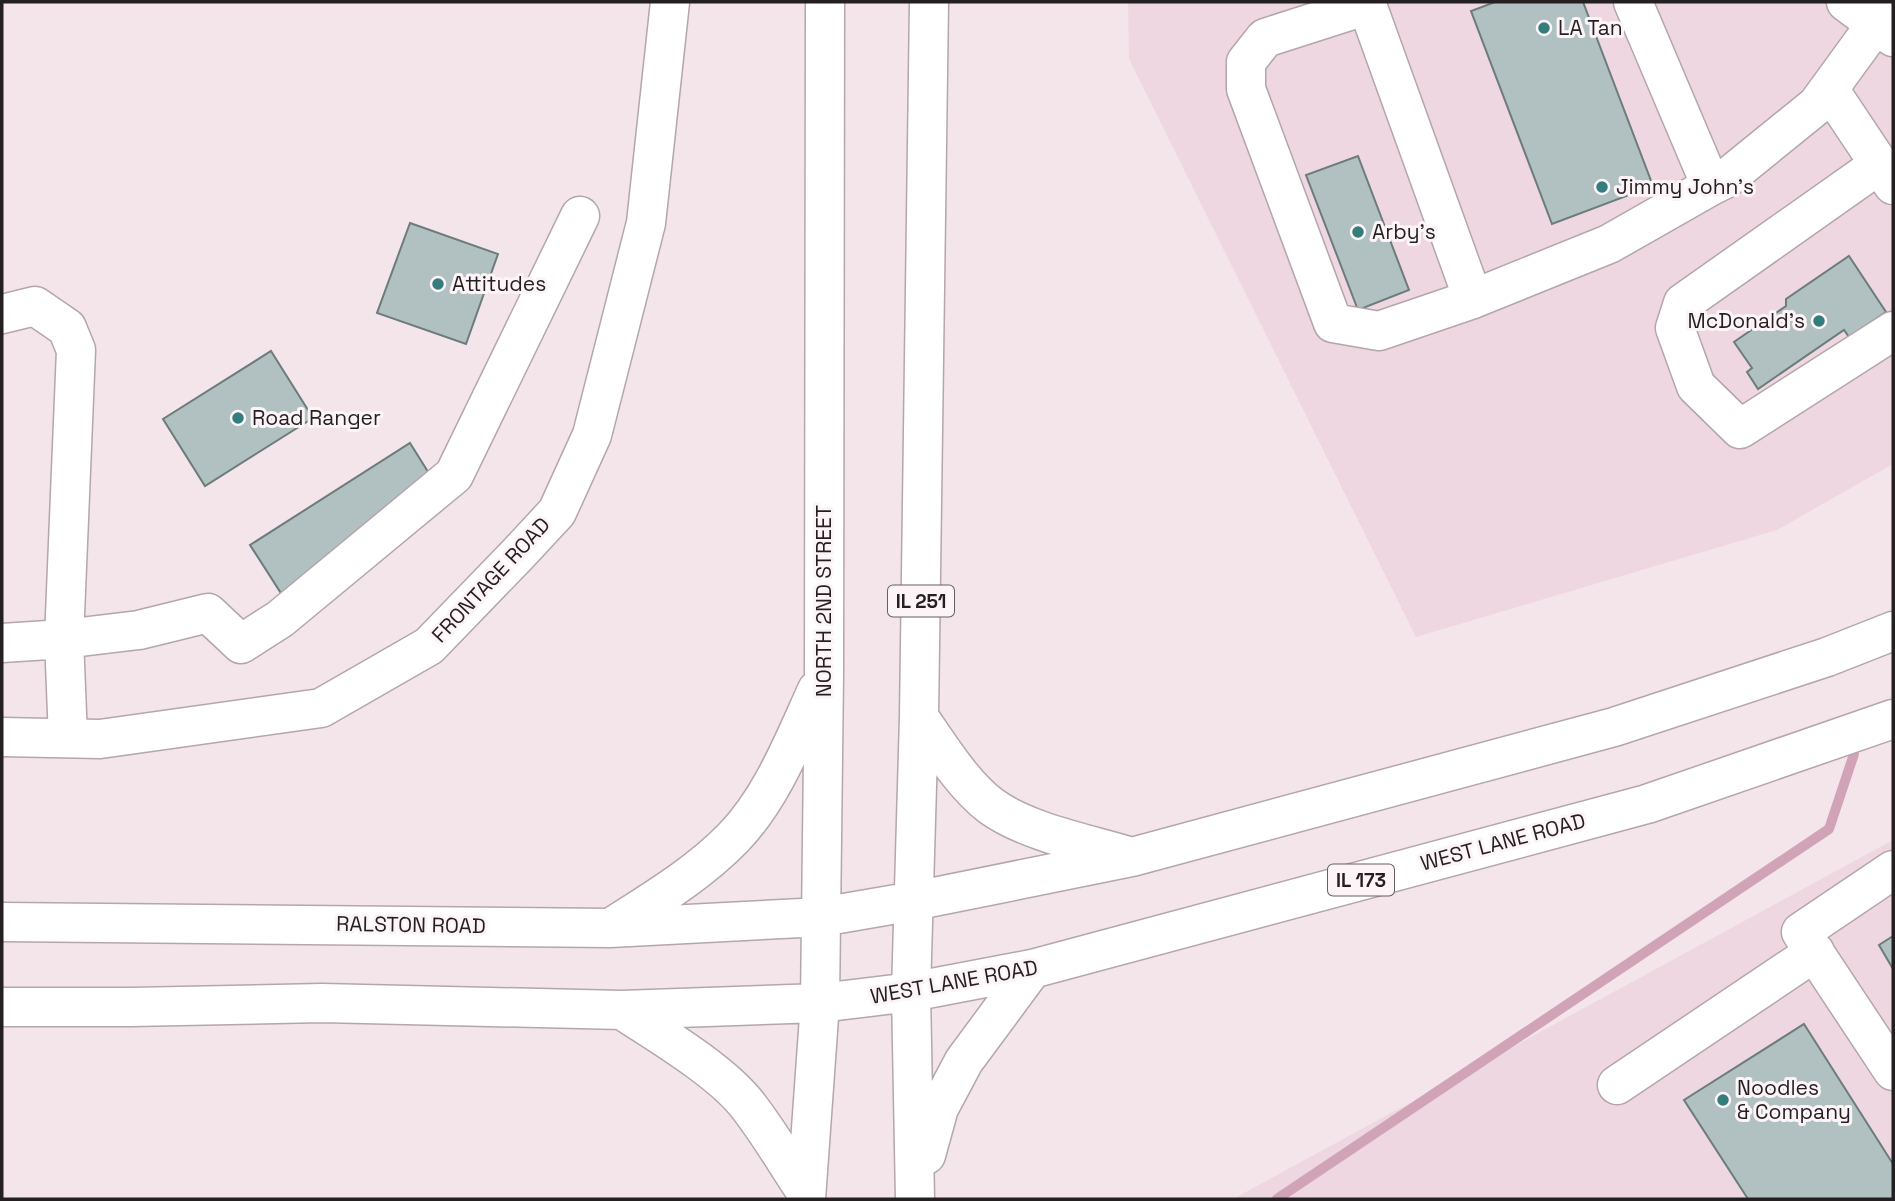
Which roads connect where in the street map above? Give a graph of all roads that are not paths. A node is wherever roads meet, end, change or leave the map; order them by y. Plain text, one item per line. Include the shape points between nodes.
1 (670, 2) edge
2 (825, 2) edge
3 (929, 2) edge
4 (1633, 2) edge
5 (1367, 4) edge
6 (1876, 16) edge
7 (1829, 89) junction
8 (1886, 174) edge
9 (1712, 186) junction
10 (580, 216) dead end
11 (1473, 299) junction
12 (2, 314) edge
13 (1893, 331) edge
14 (1893, 631) edge
15 (64, 639) junction
16 (2, 643) edge
17 (824, 675) junction
18 (919, 718) junction
19 (1893, 719) edge
20 (2, 737) edge
21 (68, 738) junction
22 (1132, 857) junction
23 (1893, 870) edge
24 (914, 901) junction
25 (821, 917) junction
26 (2, 922) edge
27 (610, 928) junction
28 (1815, 952) junction
29 (1032, 969) junction
30 (911, 992) junction
31 (820, 1003) junction
32 (2, 1007) edge
33 (622, 1010) junction
34 (1893, 1071) edge
35 (1616, 1085) dead end
36 (806, 1195) edge
37 (915, 1195) edge

1 - 21 main road, FRONTAGE ROAD via 646,223 592,435 556,512 429,646 321,708 100,739
2 - 17 main road, NORTH 2ND STREET
3 - 18 main road, IL 251
4 - 9 main road
5 - 11 main road
5 - 11 main road via 1265,38 1246,62 1246,89 1333,323 1379,331
6 - 7 main road
7 - 8 main road
7 - 9 main road via 1817,105
8 - 13 main road via 1683,303 1675,328 1696,386 1740,429
9 - 11 main road via 1609,244
10 - 15 main road via 454,475 280,619 241,643 208,613 139,630
12 - 15 main road via 35,306 67,328 76,350
14 - 22 main road via 1614,727
15 - 16 main road
15 - 21 main road
17 - 25 main road, NORTH 2ND STREET
17 - 27 main road via 782,765 734,838 675,886
18 - 22 main road via 955,769 991,806 1036,829
18 - 24 main road, IL 251
19 - 29 main road, WEST LANE ROAD / IL 173 via 1647,804
20 - 21 main road, FRONTAGE ROAD
22 - 24 main road
23 - 28 main road via 1801,932
24 - 25 main road
24 - 30 main road, IL 251
25 - 27 main road, RALSTON ROAD
25 - 31 main road, NORTH 2ND STREET
26 - 27 main road, RALSTON ROAD
28 - 34 main road
28 - 35 main road
29 - 30 main road, WEST LANE ROAD / IL 173
29 - 37 main road via 971,1051 939,1108
30 - 31 main road, WEST LANE ROAD / IL 173
30 - 37 main road, IL 251
31 - 33 main road
31 - 36 main road, NORTH 2ND STREET
32 - 33 main road via 322,1003
33 - 36 main road via 716,1076 748,1105

